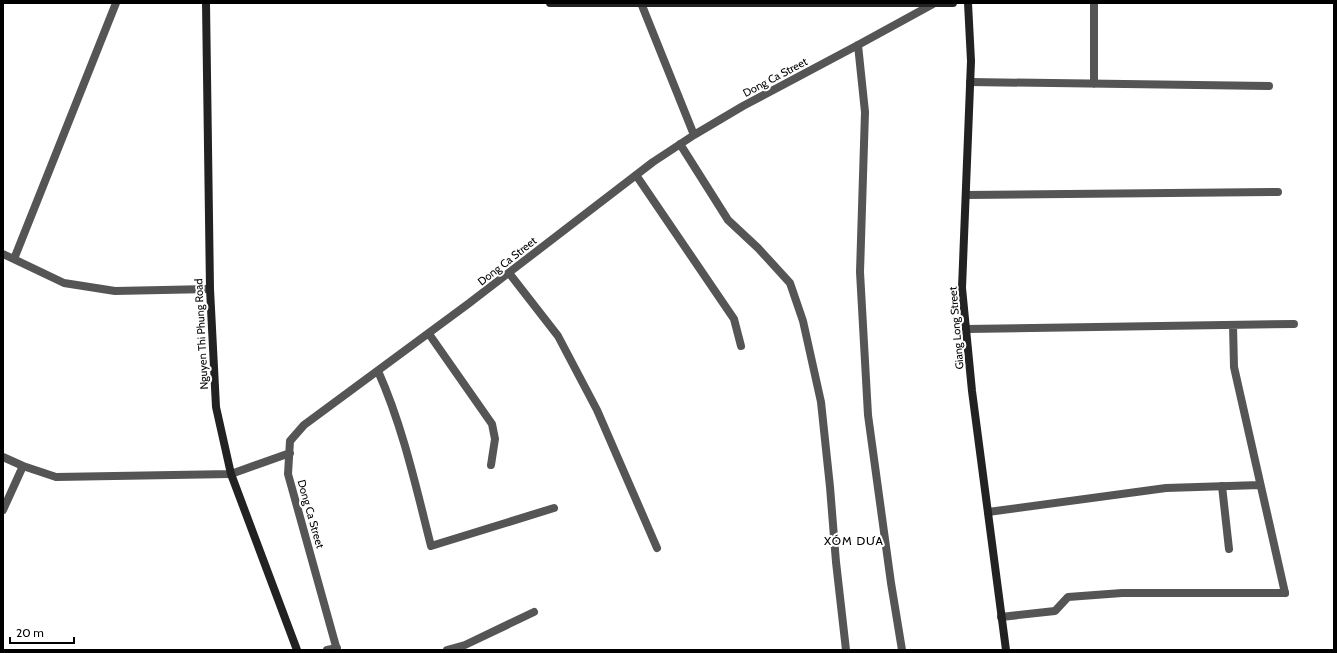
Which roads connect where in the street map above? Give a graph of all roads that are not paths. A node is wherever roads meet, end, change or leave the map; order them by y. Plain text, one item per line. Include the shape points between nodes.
1 (116, 3) edge
2 (206, 3) edge
3 (550, 3) edge
4 (953, 3) edge
5 (968, 3) edge
6 (1094, 3) edge
7 (641, 4) edge
8 (933, 4) edge
9 (858, 45) junction
10 (970, 82) junction
11 (1094, 84) junction
12 (1269, 86) dead end
13 (694, 135) junction
14 (680, 144) junction
15 (636, 175) junction
16 (1278, 192) dead end
17 (966, 195) junction
18 (3, 254) edge
19 (14, 259) junction
20 (509, 273) junction
21 (210, 289) junction
22 (1294, 324) dead end
23 (1233, 325) junction
24 (966, 329) junction
25 (428, 334) junction
26 (741, 346) dead end
27 (378, 371) junction
28 (290, 453) junction
29 (3, 457) edge
30 (492, 465) dead end
31 (23, 466) junction
32 (230, 474) junction
33 (1260, 485) junction
34 (1222, 486) junction
35 (554, 508) dead end
36 (3, 510) edge
37 (988, 512) junction
38 (657, 548) dead end
39 (1229, 548) dead end
40 (534, 612) dead end
41 (1001, 617) junction
42 (337, 649) edge
43 (297, 650) edge
44 (327, 650) edge
45 (447, 650) edge
46 (846, 650) edge
47 (902, 650) edge
48 (1006, 650) edge

1 - 19 street
2 - 21 street, Nguyen Thi Phung Road
3 - 7 street
4 - 8 street
5 - 10 street, Giang Long Street
6 - 11 street
7 - 8 street
7 - 13 street
8 - 9 street, Dong Ca Street
9 - 13 street, Dong Ca Street
9 - 47 street via 865,112 860,272 868,416
10 - 11 street
10 - 17 street, Giang Long Street
11 - 12 street
13 - 14 street, Dong Ca Street
14 - 15 street, Dong Ca Street
14 - 46 street via 728,220 790,283 803,320 821,402
15 - 20 street, Dong Ca Street
15 - 26 street via 734,319
16 - 17 street
17 - 24 street, Giang Long Street via 962,288
18 - 19 street
19 - 21 street via 64,283 115,291
20 - 25 street, Dong Ca Street
20 - 38 street via 558,336 597,410
21 - 32 street, Nguyen Thi Phung Road via 216,407
22 - 23 street
23 - 24 street
23 - 33 street via 1234,367
24 - 37 street, Giang Long Street
25 - 27 street, Dong Ca Street
25 - 30 street via 492,424 495,439
27 - 28 street, Dong Ca Street via 304,425 290,442
27 - 35 street via 408,454 431,546
28 - 32 street
28 - 42 street, Dong Ca Street via 288,474
29 - 31 street
31 - 32 street via 56,477
31 - 36 street
32 - 43 street, Nguyen Thi Phung Road
33 - 34 street
33 - 41 street via 1285,593 1122,594 1068,597 1054,611
34 - 37 street via 1166,488
34 - 39 street
37 - 41 street, Giang Long Street
40 - 45 street via 465,645
41 - 48 street, Giang Long Street
42 - 44 street

